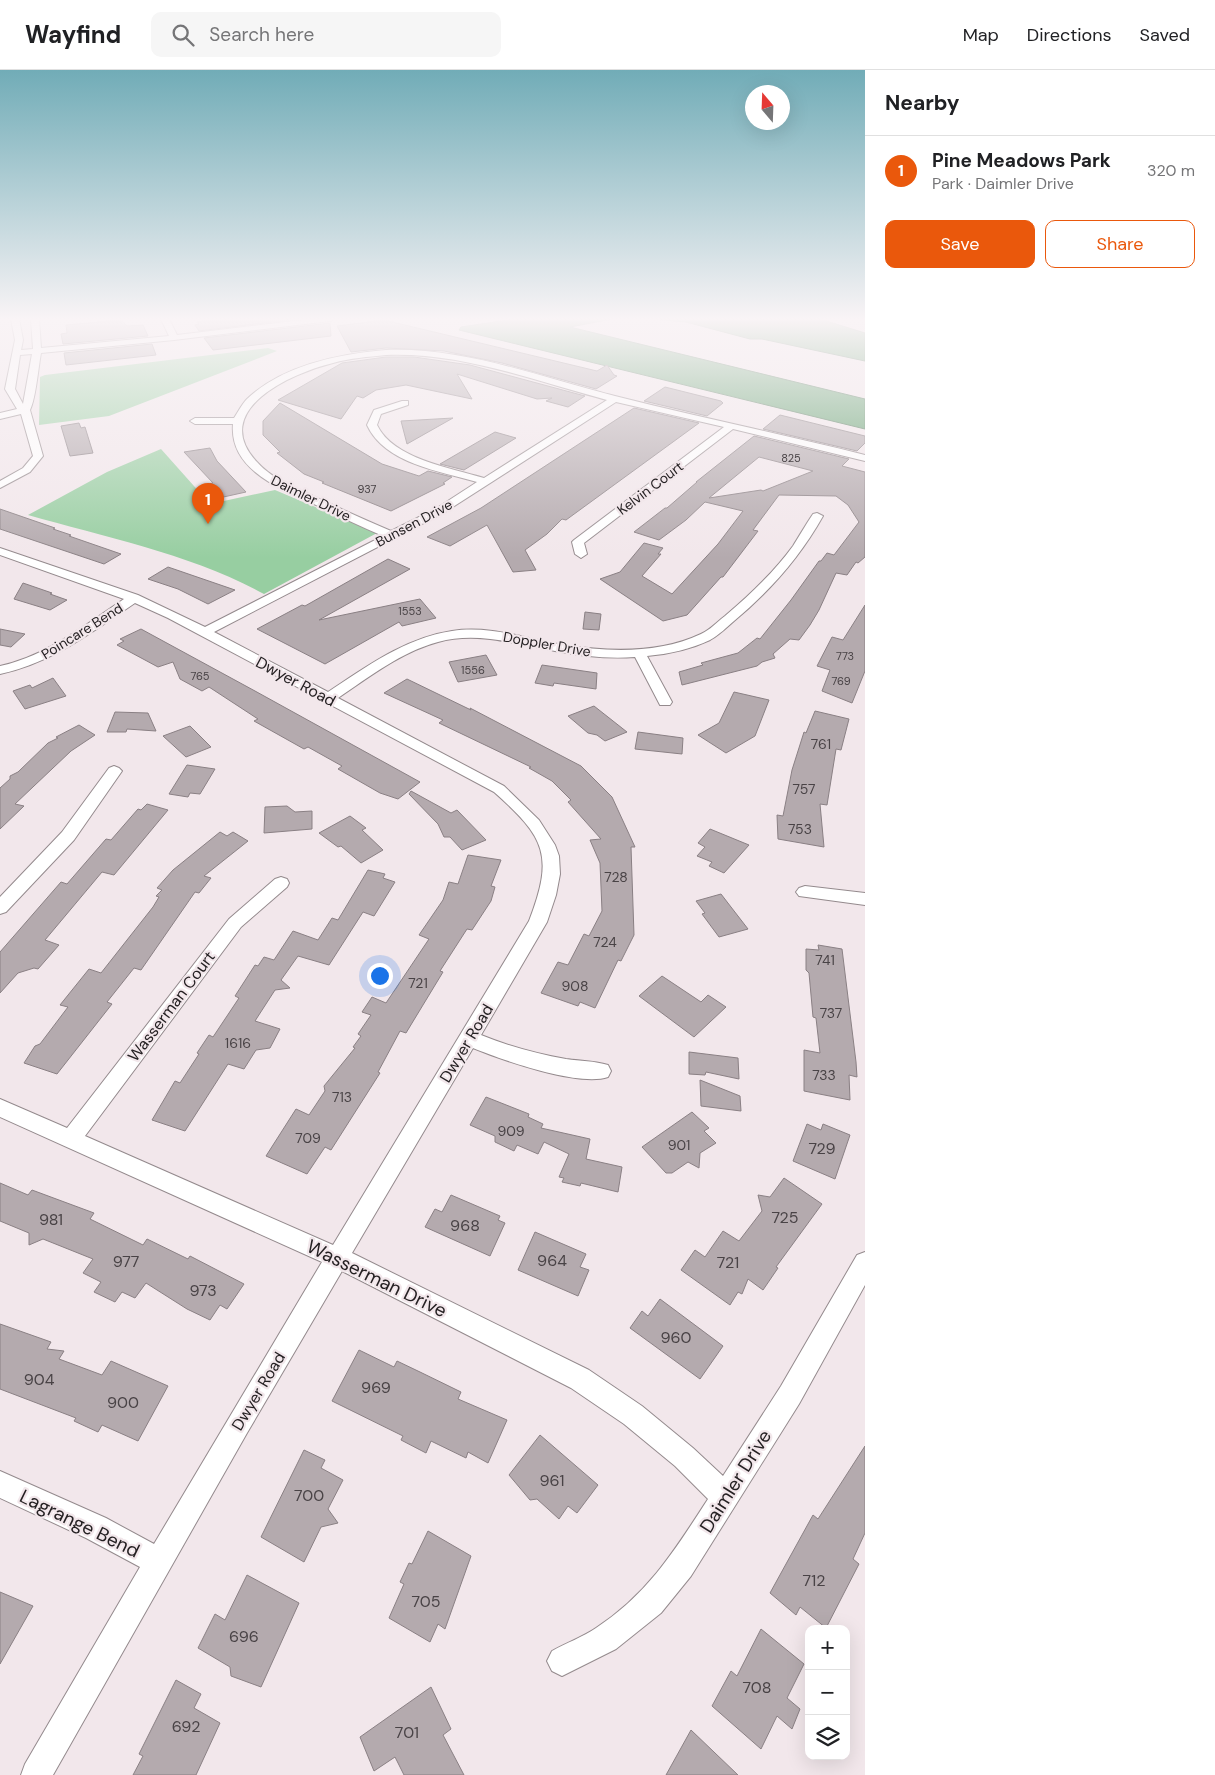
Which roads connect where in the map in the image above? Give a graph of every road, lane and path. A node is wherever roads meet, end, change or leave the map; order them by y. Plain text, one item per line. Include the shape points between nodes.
1 (15, 399) edge
2 (29, 399) edge
3 (252, 399) edge
4 (614, 399) edge
5 (617, 399) edge
6 (405, 403) dead end
7 (25, 410) junction
8 (0, 416) edge
9 (195, 421) dead end
10 (238, 421) junction
11 (731, 426) junction
12 (865, 458) edge
13 (487, 482) junction
14 (0, 484) edge
15 (817, 516) dead end
16 (391, 536) junction
17 (0, 551) edge
18 (581, 554) dead end
19 (134, 598) junction
20 (205, 632) junction
21 (639, 652) junction
22 (0, 670) edge
23 (328, 698) junction
24 (665, 702) dead end
25 (114, 771) dead end
26 (281, 883) dead end
27 (805, 892) dead end
28 (865, 899) edge
29 (0, 908) edge
30 (469, 1038) junction
31 (600, 1071) dead end
32 (0, 1108) edge
33 (71, 1139) junction
34 (338, 1258) junction
35 (865, 1263) edge
36 (0, 1484) edge
37 (725, 1497) junction
38 (159, 1562) junction
39 (562, 1661) dead end
40 (36, 1775) edge

1 - 7 street
2 - 7 street
3 - 10 street via 242,410
4 - 13 street, Bunsen Drive
5 - 11 street
6 - 13 street via 378,412 372,425 377,438 385,446 402,455
7 - 8 street
7 - 14 street via 38,456 28,469
9 - 10 street
10 - 16 street, Daimler Drive via 241,447 269,478
11 - 12 street
11 - 18 street, Kelvin Court via 578,542
13 - 16 street, Bunsen Drive
15 - 21 street, Doppler Drive via 795,552 776,574 707,636 685,644
16 - 20 street, Bunsen Drive
17 - 19 street, Dwyer Road
19 - 20 street, Dwyer Road
19 - 22 street, Poincare Bend via 51,652
20 - 23 street, Dwyer Road
21 - 23 street, Doppler Drive via 589,652 508,636 452,635 401,652
21 - 24 street
23 - 30 street, Dwyer Road via 499,790 520,808 546,845 552,866 538,922
25 - 29 street via 68,836
26 - 33 street, Wasserman Court via 235,923
27 - 28 street
30 - 31 street via 539,1063
30 - 34 street, Dwyer Road
32 - 33 street, Wasserman Drive
33 - 34 street, Wasserman Drive
34 - 37 street, Wasserman Drive via 580,1379 633,1415 684,1457
34 - 38 street, Dwyer Road
35 - 37 street, Daimler Drive via 790,1395
36 - 38 street, Lagrange Bend via 96,1528
37 - 39 street, Daimler Drive via 681,1566 651,1603 606,1639
38 - 40 street, Dwyer Road

